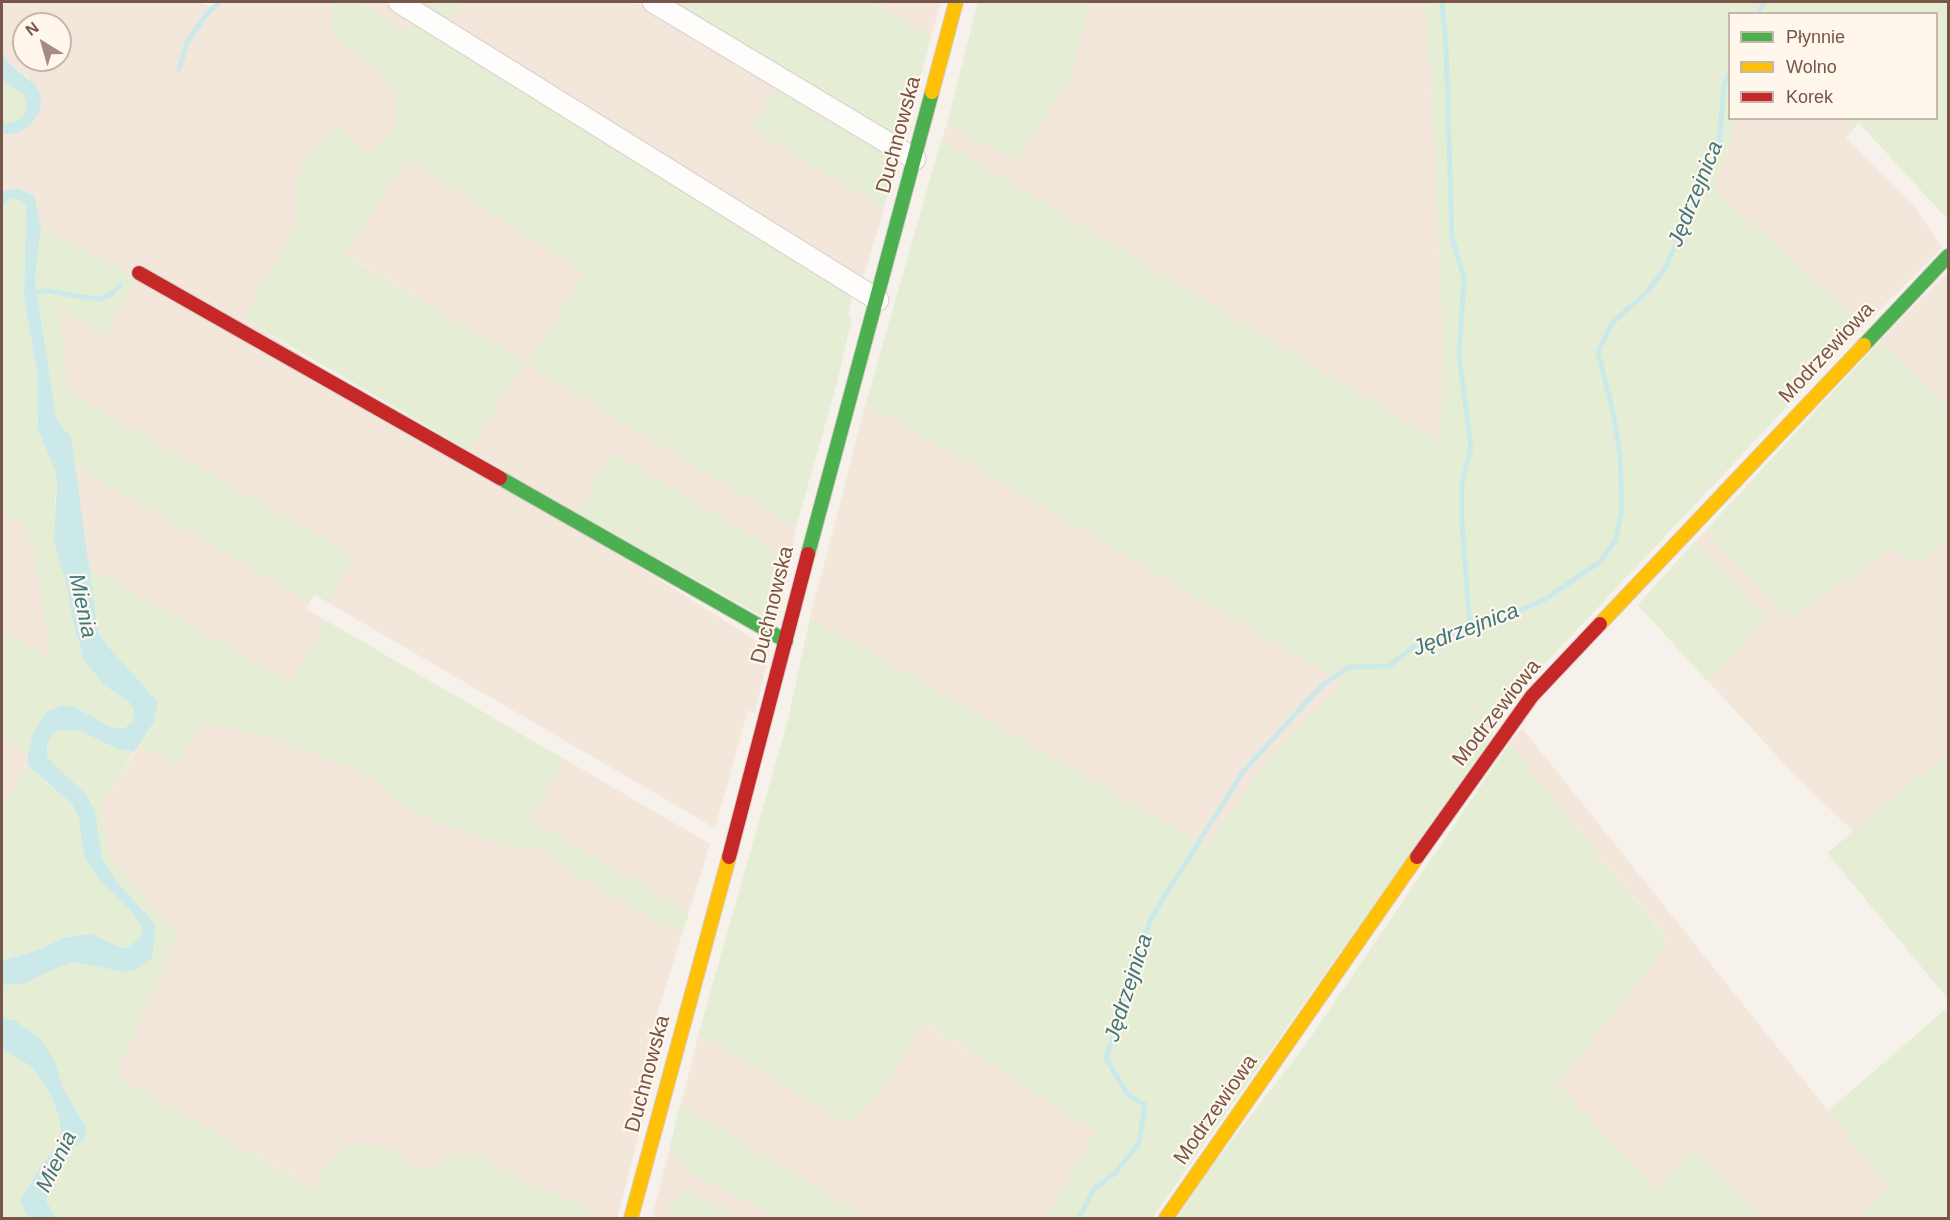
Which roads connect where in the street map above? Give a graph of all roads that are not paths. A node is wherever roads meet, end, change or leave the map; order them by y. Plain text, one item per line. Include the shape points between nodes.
1 (399, 2) edge
2 (653, 2) edge
3 (956, 2) edge
4 (915, 159) junction
5 (1948, 256) edge
6 (139, 273) dead end
7 (878, 300) junction
8 (786, 642) junction
9 (631, 1218) edge
10 (1166, 1218) edge

1 - 7 street
2 - 4 street
3 - 4 street, Duchnowska
4 - 7 street, Duchnowska
5 - 10 street, Modrzewiowa via 1532,696
6 - 8 street
7 - 8 street, Duchnowska
8 - 9 street, Duchnowska

